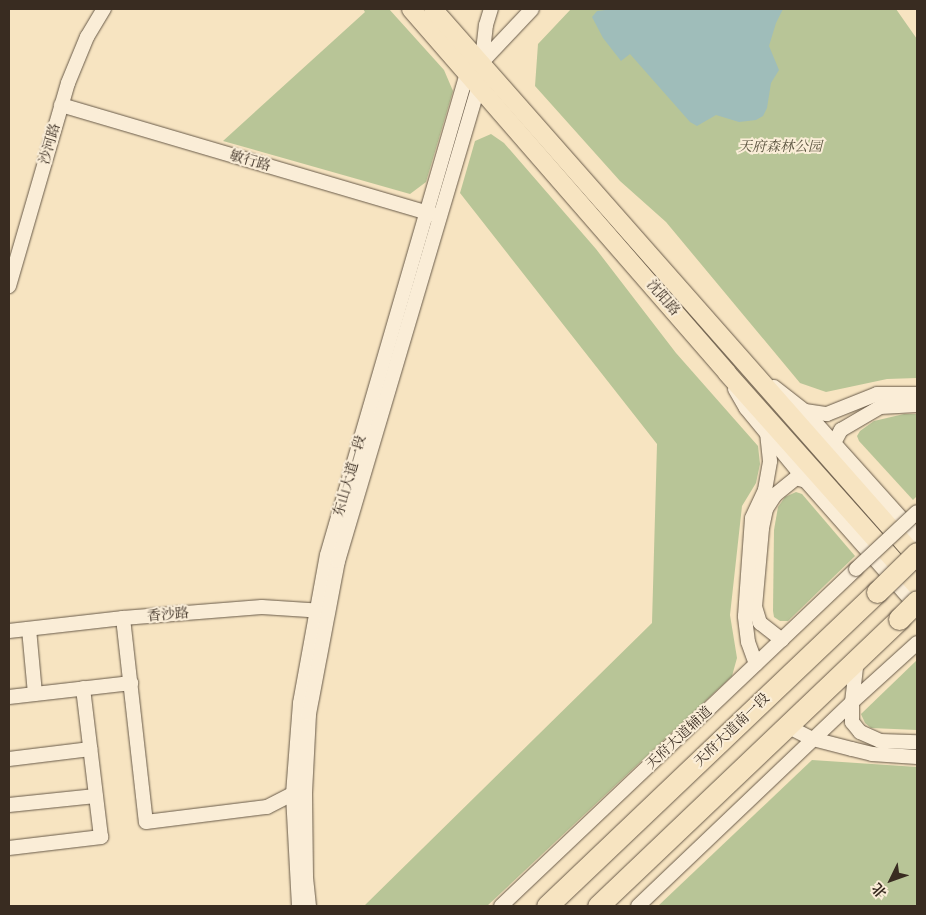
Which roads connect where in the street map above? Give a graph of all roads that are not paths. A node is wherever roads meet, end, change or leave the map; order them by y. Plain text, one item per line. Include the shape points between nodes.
1 (104, 9) edge
2 (411, 9) edge
3 (433, 9) edge
4 (491, 9) edge
5 (532, 9) edge
6 (481, 62) junction
7 (467, 73) junction
8 (479, 86) junction
9 (61, 106) junction
10 (426, 213) junction
11 (440, 217) junction
12 (9, 286) edge
13 (746, 366) junction
14 (727, 373) junction
15 (917, 394) edge
16 (917, 405) edge
17 (805, 411) junction
18 (767, 434) junction
19 (834, 442) junction
20 (806, 481) junction
21 (917, 512) edge
22 (917, 536) edge
23 (917, 553) edge
24 (917, 558) edge
25 (917, 586) edge
26 (917, 601) edge
27 (917, 607) edge
28 (322, 610) junction
29 (123, 618) junction
30 (29, 629) junction
31 (9, 631) edge
32 (782, 640) junction
33 (917, 643) edge
34 (857, 659) junction
35 (756, 664) junction
36 (131, 683) junction
37 (83, 688) junction
38 (35, 694) junction
39 (9, 696) edge
40 (852, 702) junction
41 (787, 726) junction
42 (813, 739) junction
43 (917, 742) edge
44 (90, 749) junction
45 (917, 757) edge
46 (9, 759) edge
47 (293, 794) junction
48 (96, 796) junction
49 (9, 805) edge
50 (9, 848) edge
51 (299, 906) edge
52 (309, 906) edge
53 (501, 906) edge
54 (547, 906) edge
55 (598, 906) edge
56 (638, 906) edge

1 - 9 street, 沙河路 via 87,37
2 - 7 main road, 沈阳路
3 - 6 main road, 沈阳路
4 - 6 street, 东山大道一段
5 - 6 street
6 - 7 street
6 - 8 street, 东山大道一段
6 - 13 main road, 沈阳路
7 - 8 main road, 沈阳路
7 - 10 street, 东山大道一段
8 - 11 street, 东山大道一段
8 - 14 main road, 沈阳路
9 - 10 street, 敏行路
9 - 12 street, 沙河路
10 - 11 street, 敏行路
10 - 28 street, 东山大道一段 via 327,555
11 - 28 street, 东山大道一段
13 - 17 street
13 - 24 main road, 沈阳路
14 - 18 street via 746,408
14 - 25 main road, 沈阳路
15 - 17 street via 877,394 827,414
16 - 19 street via 880,407 841,430
17 - 19 street
18 - 20 street
18 - 35 street via 770,461 765,490 752,518 745,616 748,642
19 - 22 street
20 - 27 street
20 - 32 street via 796,478 788,483 766,509 762,528 756,607 760,623
21 - 32 street, 天府大道辅道, bridge
23 - 54 highway, 天府大道南一段, bridge
26 - 34 highway, bridge
28 - 29 street, 香沙路 via 262,607
28 - 47 street, 东山大道一段 via 300,703
28 - 52 street, 东山大道一段 via 309,714 305,793
29 - 30 street, 香沙路
29 - 36 street
30 - 31 street, 香沙路
30 - 38 street
32 - 35 street, 天府大道辅道
33 - 40 street
34 - 40 street
34 - 41 highway
35 - 53 street, 天府大道辅道
36 - 37 street
36 - 47 street via 146,822 267,807
37 - 38 street
37 - 44 street
38 - 39 street
40 - 42 street
40 - 43 street via 852,722 869,738
41 - 42 street
41 - 55 highway
42 - 45 street via 872,754
42 - 56 street
44 - 46 street
44 - 48 street
47 - 51 street, 东山大道一段
48 - 49 street
48 - 50 street via 100,837

